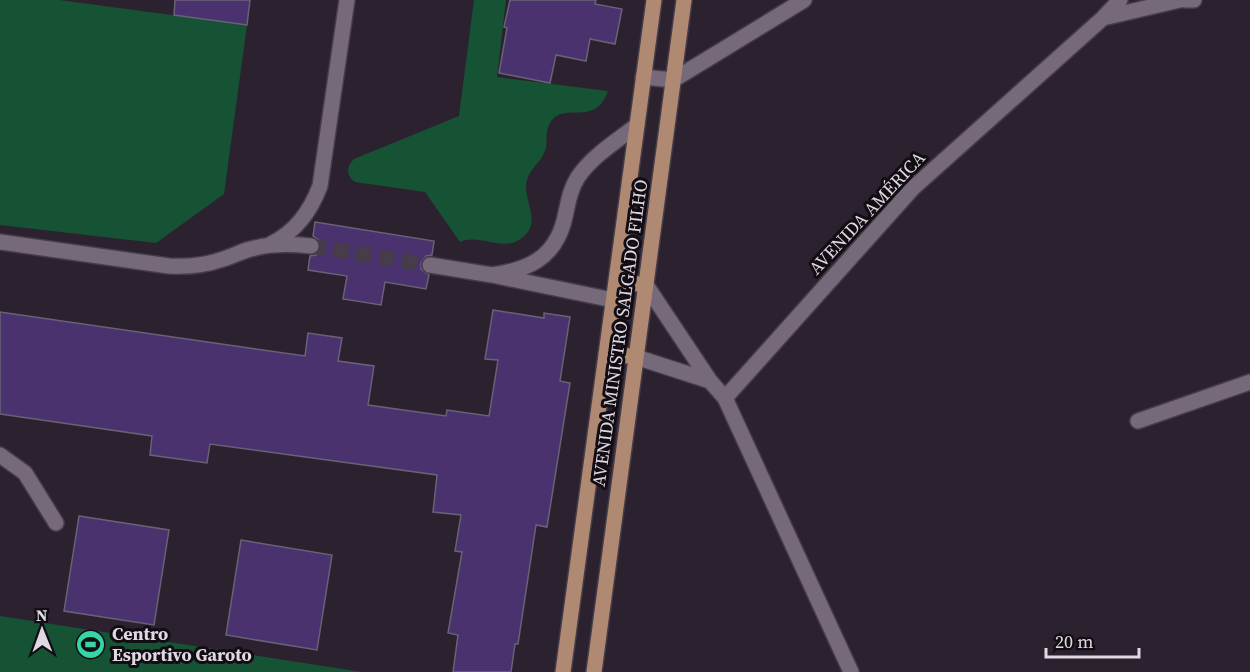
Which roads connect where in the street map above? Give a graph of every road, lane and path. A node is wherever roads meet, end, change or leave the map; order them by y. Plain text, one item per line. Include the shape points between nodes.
1 (347, 0) edge
2 (654, 0) edge
3 (684, 0) edge
4 (804, 0) edge
5 (1120, 0) edge
6 (1180, 0) edge
7 (1185, 0) edge
8 (1194, 0) edge
9 (1103, 18) junction
10 (643, 77) junction
11 (674, 80) junction
12 (637, 125) junction
13 (0, 242) edge
14 (268, 245) junction
15 (311, 246) tunnel mouth
16 (430, 265) tunnel mouth
17 (492, 275) junction
18 (616, 281) junction
19 (646, 285) junction
20 (613, 300) junction
21 (606, 353) junction
22 (636, 357) junction
23 (710, 381) junction
24 (1250, 382) edge
25 (725, 398) junction
26 (1138, 421) dead end
27 (0, 455) edge
28 (56, 523) dead end
29 (846, 670) edge
30 (564, 672) edge
31 (594, 672) edge

1 - 14 street via 320,186 296,227
2 - 10 main road, AVENIDA MINISTRO SALGADO FILHO
3 - 11 main road, AVENIDA MINISTRO SALGADO FILHO
4 - 11 street
5 - 9 street, AVENIDA AMÉRICA
6 - 9 street, AVENIDA AMÉRICA
7 - 8 street
9 - 25 street, AVENIDA AMÉRICA via 913,188
10 - 11 street
10 - 12 main road, AVENIDA MINISTRO SALGADO FILHO
11 - 19 main road, AVENIDA MINISTRO SALGADO FILHO
12 - 17 street via 587,165 574,184 559,236 550,249 525,268
12 - 18 main road, AVENIDA MINISTRO SALGADO FILHO
13 - 14 street via 187,267
14 - 15 street
16 - 17 street
17 - 20 street
18 - 19 main road
18 - 20 main road, AVENIDA MINISTRO SALGADO FILHO
19 - 22 main road, AVENIDA MINISTRO SALGADO FILHO
19 - 23 street
20 - 21 main road, AVENIDA MINISTRO SALGADO FILHO
21 - 22 main road
21 - 30 main road, AVENIDA MINISTRO SALGADO FILHO
22 - 23 street
22 - 31 main road, AVENIDA MINISTRO SALGADO FILHO
23 - 25 street
24 - 26 street
25 - 29 street
27 - 28 street via 25,473

